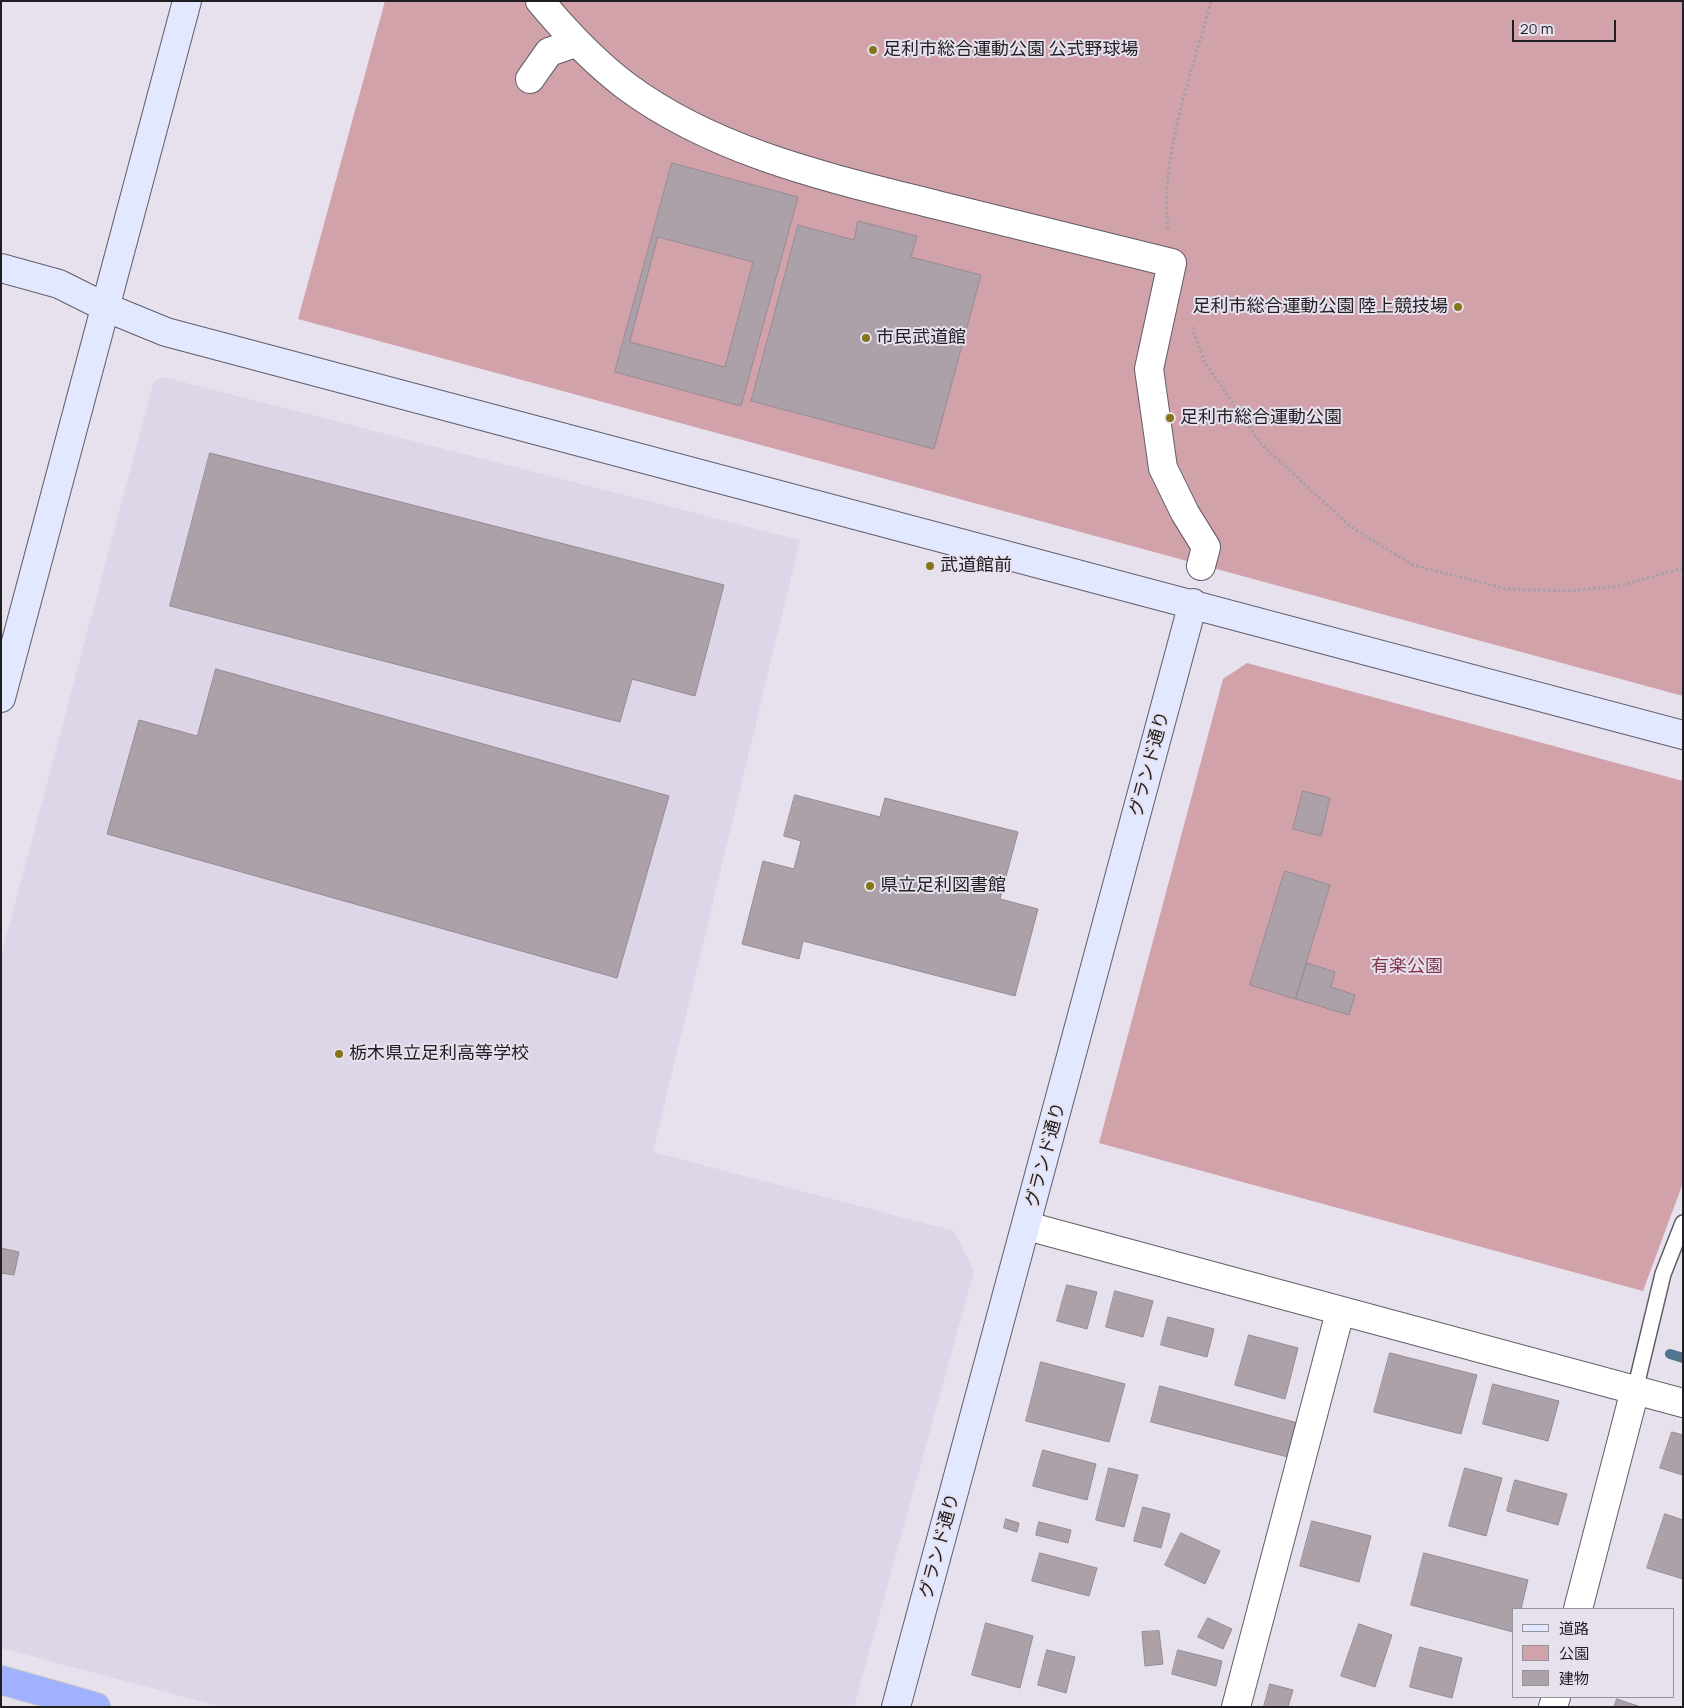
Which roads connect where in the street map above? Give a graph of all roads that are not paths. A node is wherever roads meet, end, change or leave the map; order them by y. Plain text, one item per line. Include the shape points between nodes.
1 (187, 1) edge
2 (540, 1) edge
3 (575, 43) junction
4 (530, 79) dead end
5 (1, 268) edge
6 (105, 307) junction
7 (1201, 566) dead end
8 (1193, 603) junction
9 (1, 698) edge
10 (1683, 735) edge
11 (1683, 1223) edge
12 (1027, 1226) junction
13 (1340, 1312) junction
14 (1635, 1390) junction
15 (1683, 1404) edge
16 (1578, 1608) edge
17 (1, 1680) edge
18 (96, 1707) edge
19 (896, 1707) edge
20 (1236, 1707) edge

1 - 6 street
2 - 3 street
3 - 4 street via 550,52
3 - 7 street via 626,86 666,112 742,150 867,187 1172,264 1149,370 1163,468 1206,547
5 - 6 street via 59,284
6 - 8 street via 185,337
6 - 9 street
8 - 10 street
8 - 12 street, グランド通り
11 - 14 lane via 1663,1274
12 - 13 street
12 - 19 street, グランド通り
13 - 14 street
13 - 20 street
14 - 15 street
14 - 16 street
17 - 18 highway

